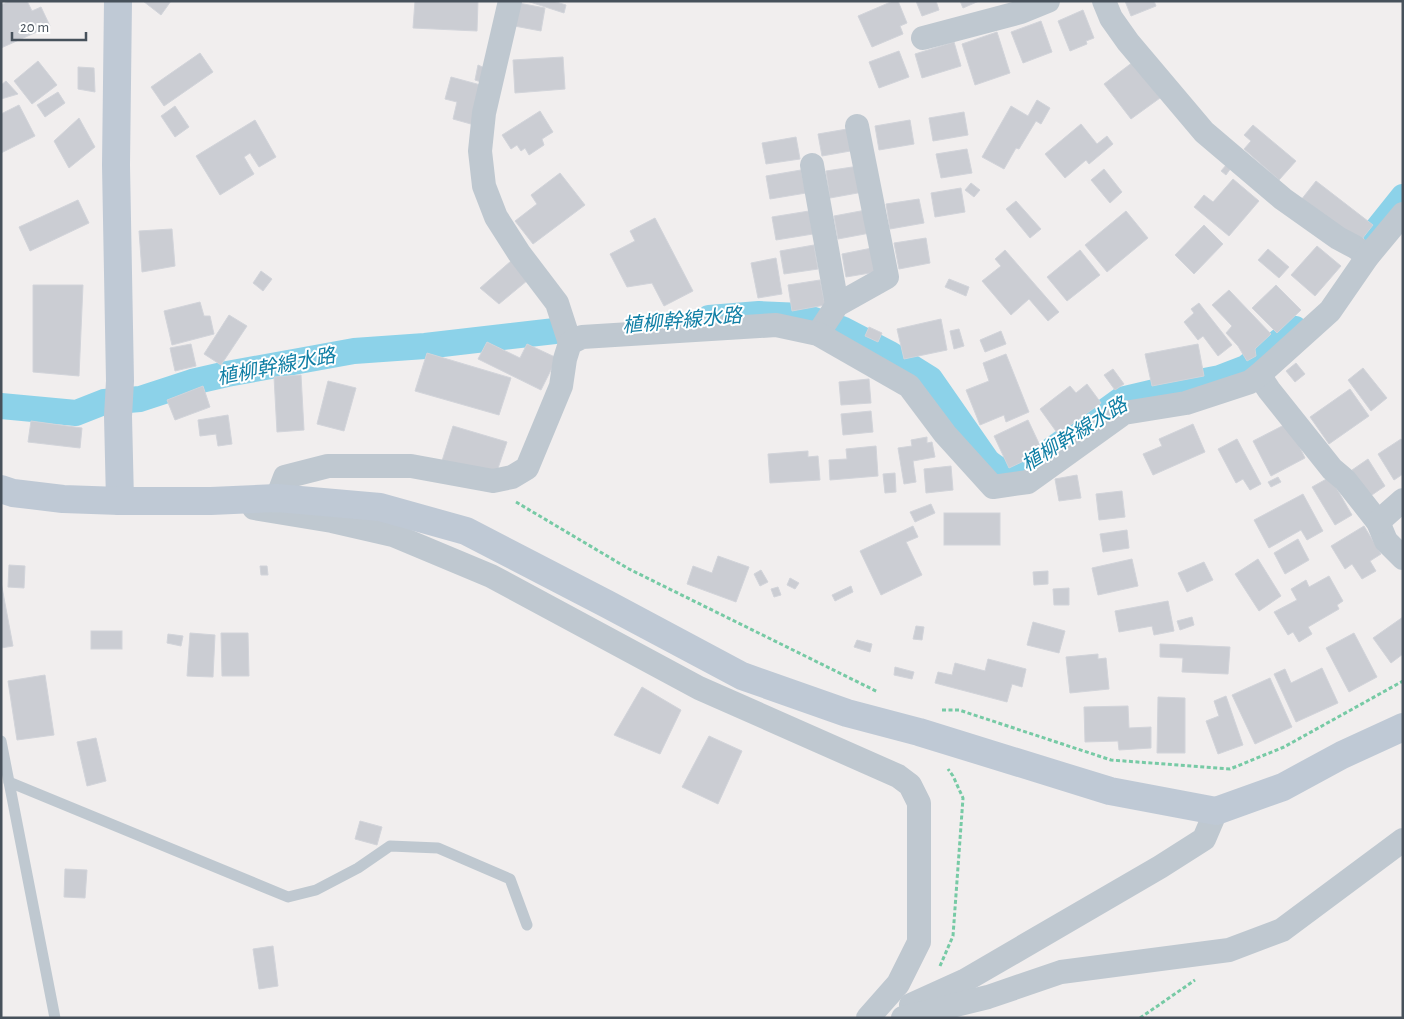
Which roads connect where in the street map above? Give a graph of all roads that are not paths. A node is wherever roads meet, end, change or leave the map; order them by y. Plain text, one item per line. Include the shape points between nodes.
1 (118, 1) edge
2 (510, 1) edge
3 (1048, 1) edge
4 (1104, 1) edge
5 (923, 38) dead end
6 (857, 126) dead end
7 (812, 166) dead end
8 (1403, 214) edge
9 (1363, 252) junction
10 (826, 321) junction
11 (570, 343) junction
12 (1259, 375) junction
13 (1, 489) edge
14 (277, 498) junction
15 (1403, 500) edge
16 (120, 501) junction
17 (211, 501) junction
18 (1378, 522) junction
19 (1403, 558) edge
20 (1403, 726) edge
21 (1, 741) edge
22 (9, 782) junction
23 (1216, 811) junction
24 (1403, 840) edge
25 (527, 925) dead end
26 (55, 1018) edge
27 (868, 1018) edge
28 (882, 1018) edge
29 (903, 1018) edge

1 - 16 street via 116,165
2 - 11 street via 484,114 480,151 484,186 496,217 557,303
3 - 5 street via 1021,12
4 - 9 street via 1111,18 1128,42 1204,132 1284,199
6 - 10 street via 887,277
7 - 10 street
8 - 9 street
9 - 12 street via 1330,311
10 - 11 street via 582,337
10 - 12 street via 909,386 945,434 993,487 1028,482 1124,412 1186,403 1250,382
11 - 14 street via 561,386 527,468 512,477 493,481 411,466 328,466 284,477
12 - 18 street
13 - 16 street via 63,499
14 - 17 street
14 - 23 street via 380,507 466,531 742,676 847,712 1110,791
15 - 18 street
16 - 17 street
17 - 27 street via 332,521 393,535 491,576 699,688 898,776 910,785 919,803 919,942 898,984
18 - 19 street via 1386,542
20 - 23 street via 1284,787
21 - 22 lane
22 - 25 lane via 288,897 316,890 358,868 390,846 438,848 510,879
22 - 26 lane
23 - 28 street via 1204,839 1160,867 964,981
24 - 29 street via 1282,930 1228,950 1061,972 988,997

